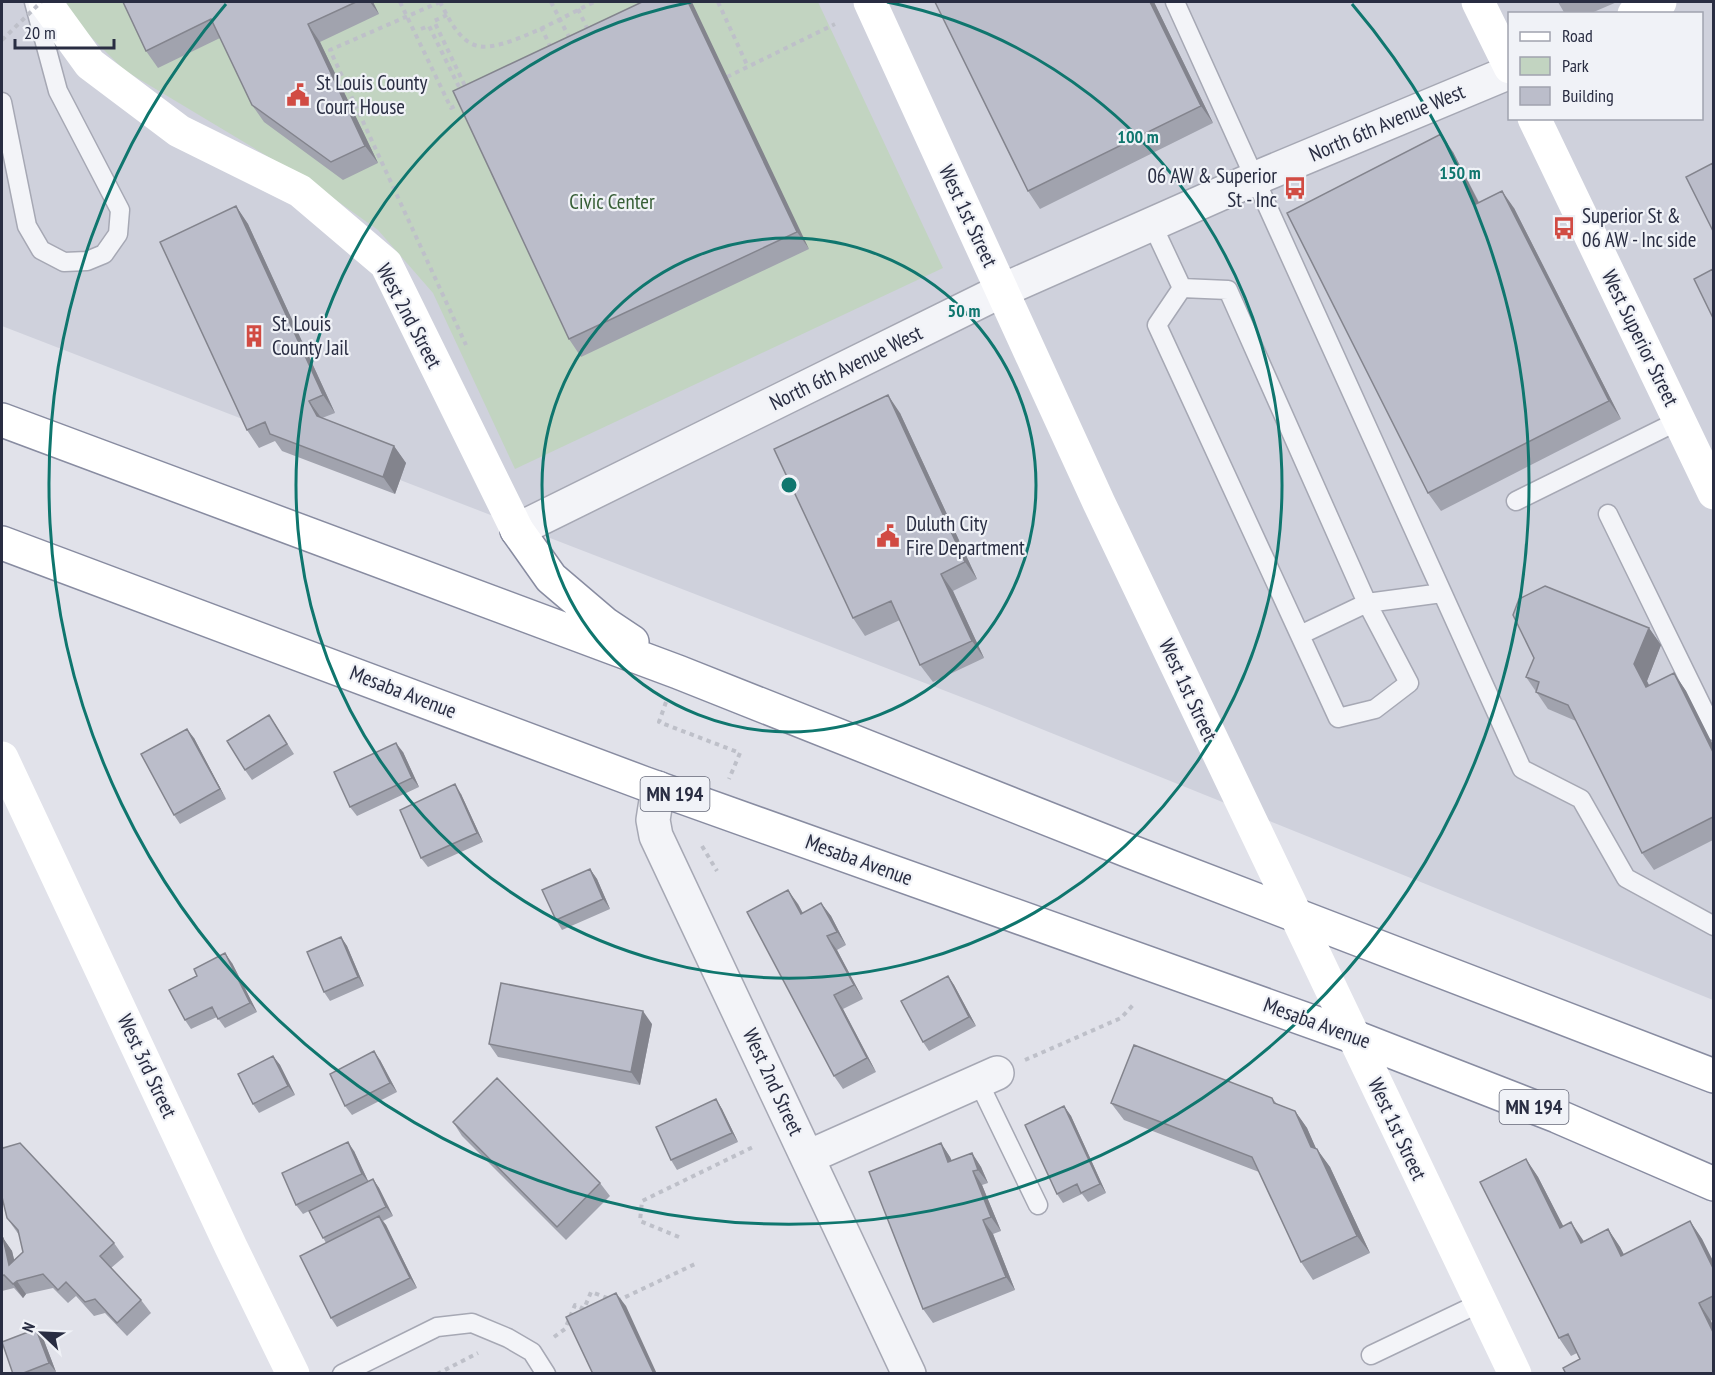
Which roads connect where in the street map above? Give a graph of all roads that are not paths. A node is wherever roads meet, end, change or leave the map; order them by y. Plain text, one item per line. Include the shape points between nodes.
1 (34, 2) edge
2 (43, 2) edge
3 (870, 2) edge
4 (1174, 2) edge
5 (1478, 2) edge
6 (1659, 2) edge
7 (1638, 12) edge
8 (1508, 68) edge
9 (1508, 70) edge
10 (2, 102) edge
11 (1535, 120) edge
12 (1256, 178) junction
13 (1152, 224) junction
14 (1182, 288) junction
15 (1003, 290) junction
16 (2, 420) edge
17 (1680, 420) junction
18 (1713, 493) edge
19 (1516, 501) dead end
20 (1608, 514) dead end
21 (517, 530) junction
22 (2, 543) edge
23 (1442, 593) junction
24 (1367, 603) junction
25 (1300, 635) junction
26 (672, 687) junction
27 (1713, 731) edge
28 (2, 758) edge
29 (658, 788) junction
30 (1295, 915) junction
31 (1713, 926) edge
32 (1353, 1036) junction
33 (1713, 1076) edge
34 (987, 1077) joint
35 (808, 1157) junction
36 (1713, 1184) edge
37 (1038, 1205) dead end
38 (1480, 1303) junction
39 (1371, 1355) dead end
40 (293, 1374) edge
41 (342, 1374) edge
42 (546, 1374) edge
43 (909, 1374) edge
44 (1515, 1374) edge

1 - 10 lane via 58,90 120,210 118,234 104,254 87,261 64,262 41,250 27,226
2 - 21 main road, West 2nd Street via 90,64 179,131 300,191 387,264
3 - 15 main road, West 1st Street
4 - 12 lane
5 - 8 main road
6 - 7 main road
9 - 12 street, North 6th Avenue West
11 - 17 main road, West Superior Street
12 - 13 street, North 6th Avenue West
12 - 23 lane
13 - 14 lane
13 - 15 street, North 6th Avenue West
14 - 24 lane via 1228,290
14 - 25 lane via 1157,325
15 - 21 street, North 6th Avenue West
15 - 30 main road, West 1st Street via 1099,503
16 - 26 main road
17 - 18 main road, West Superior Street
17 - 19 lane
20 - 27 lane
21 - 26 main road, West 2nd Street via 550,578
22 - 29 main road, Mesaba Avenue / MN 194
23 - 24 lane
23 - 31 lane via 1522,769 1581,799 1626,878
24 - 25 lane
24 - 25 lane via 1409,683 1375,709 1338,718
26 - 30 main road via 1129,851
28 - 40 main road, West 3rd Street
29 - 32 main road, Mesaba Avenue / MN 194
29 - 35 street, West 2nd Street via 653,820 656,836
30 - 32 main road, West 1st Street
30 - 33 main road
32 - 36 main road, Mesaba Avenue / MN 194 via 1557,1116
32 - 38 main road, West 1st Street
34 - 35 street
34 - 37 lane
35 - 43 street, West 2nd Street
38 - 39 lane
38 - 44 main road, West 1st Street
41 - 42 lane via 437,1327 472,1323 532,1352

